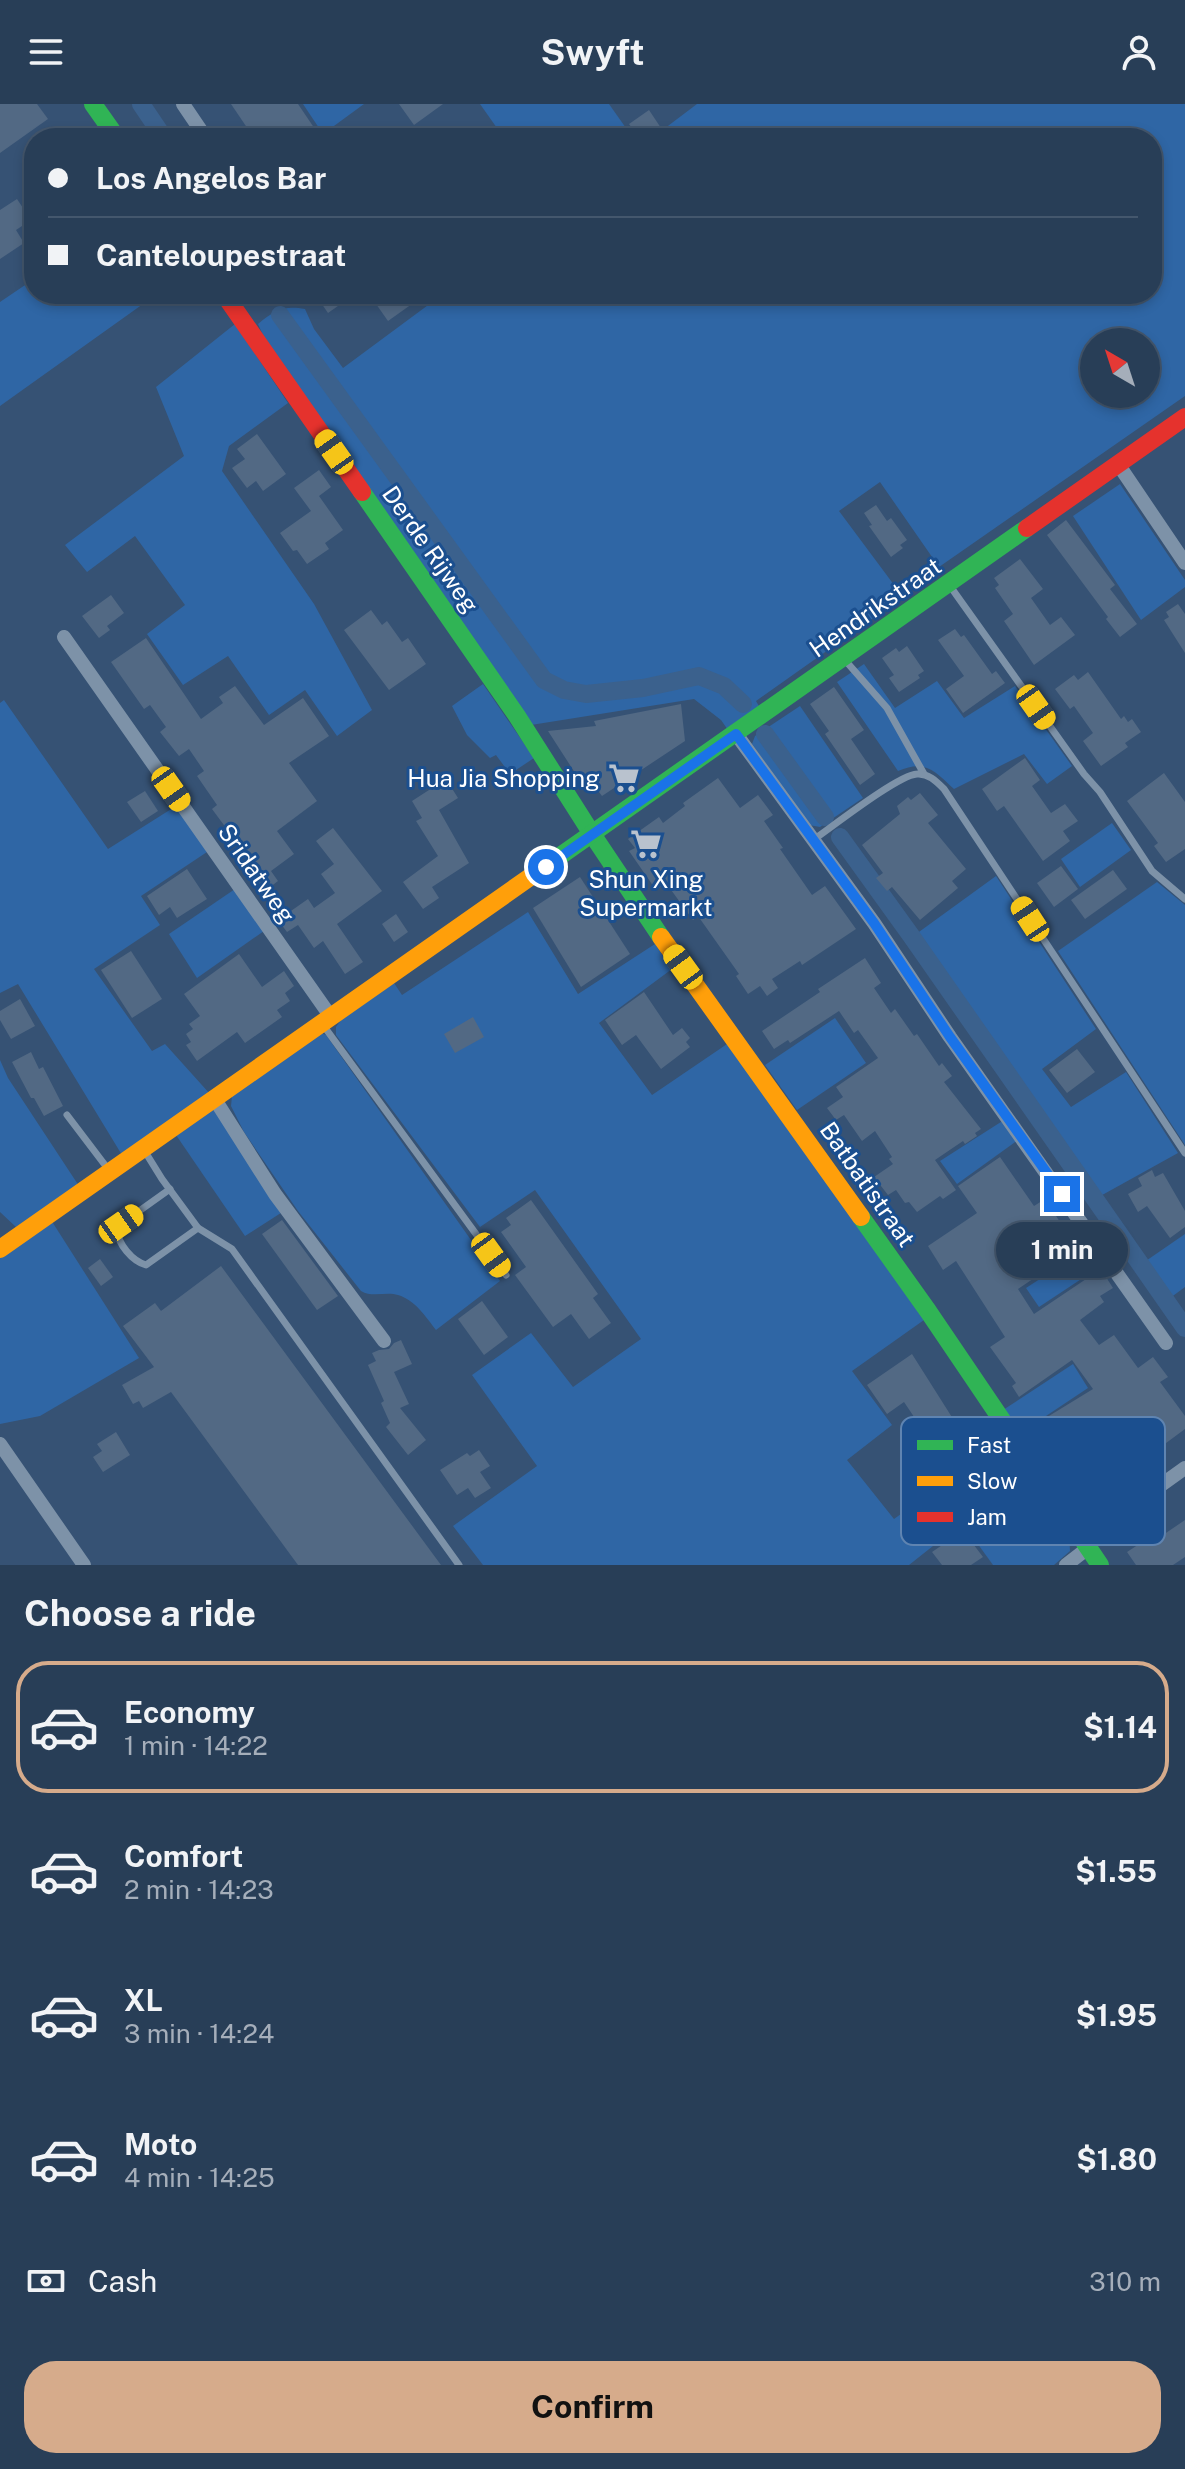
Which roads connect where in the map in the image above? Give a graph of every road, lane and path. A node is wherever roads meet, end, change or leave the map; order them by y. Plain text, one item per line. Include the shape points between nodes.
1 (93, 104) edge
2 (183, 104) edge
3 (110, 128) edge
4 (199, 128) edge
5 (231, 304) edge
6 (1185, 417) edge
7 (1118, 464) junction
8 (1185, 563) edge
9 (949, 585) junction
10 (64, 637) dead end
11 (843, 658) junction
12 (736, 734) junction
13 (924, 774) junction
14 (592, 834) junction
15 (813, 840) junction
16 (1185, 899) edge
17 (327, 1020) junction
18 (214, 1098) junction
19 (67, 1115) dead end
20 (143, 1148) junction
21 (1185, 1153) edge
22 (110, 1171) junction
23 (170, 1189) junction
24 (198, 1228) junction
25 (2, 1244) edge
26 (506, 1275) dead end
27 (384, 1341) dead end
28 (1166, 1343) dead end
29 (1000, 1417) edge
30 (0, 1444) edge
31 (1185, 1468) edge
32 (1165, 1483) edge
33 (1085, 1545) edge
34 (1087, 1545) edge
35 (84, 1565) edge
36 (459, 1565) edge
37 (1066, 1565) edge
38 (1100, 1565) edge

1 - 3 street
2 - 4 street
5 - 14 street, Derde Rijweg via 499,689
6 - 7 street, Hendrikstraat
7 - 8 street
7 - 9 street, Hendrikstraat
9 - 11 street, Hendrikstraat
9 - 16 lane via 1152,871
10 - 17 street, Sridatweg
11 - 12 street, Hendrikstraat
11 - 13 lane via 887,708
12 - 14 street, Hendrikstraat
12 - 15 street
13 - 15 lane via 899,780
13 - 21 lane via 944,789
14 - 17 street, Hendrikstraat
14 - 29 street, Batbatistraat
15 - 28 street
17 - 18 street, Hendrikstraat
17 - 26 lane
18 - 20 street, Hendrikstraat
18 - 27 street via 275,1194
19 - 22 lane
20 - 22 street, Hendrikstraat
20 - 23 lane
22 - 25 street, Hendrikstraat
23 - 24 lane
23 - 24 lane via 121,1224 118,1240 146,1265
24 - 36 lane via 232,1249
30 - 35 street
31 - 32 street
33 - 37 street
34 - 38 street, Batbatistraat

